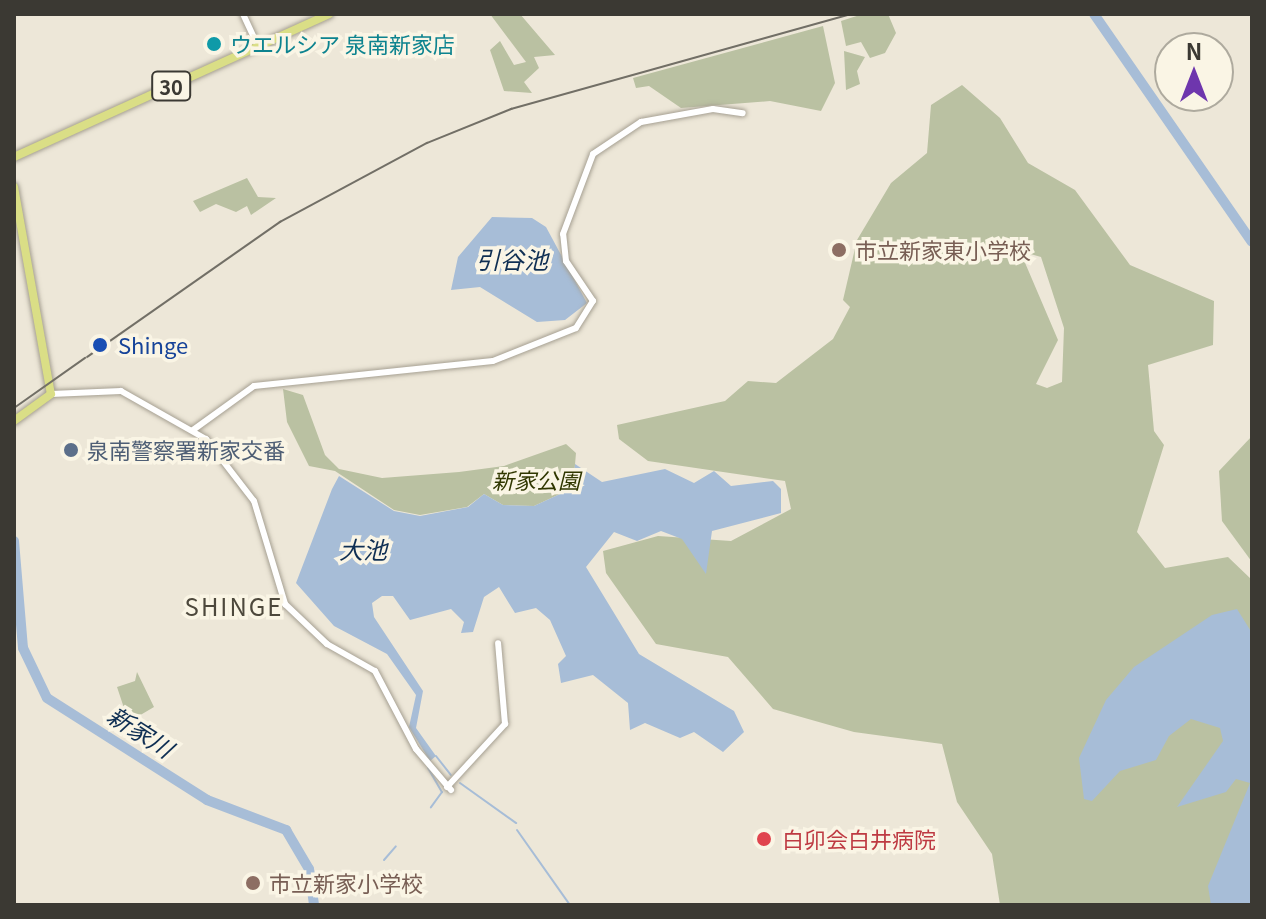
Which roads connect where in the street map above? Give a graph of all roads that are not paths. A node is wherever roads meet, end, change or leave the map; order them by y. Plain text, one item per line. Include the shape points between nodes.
1 (243, 14) edge
2 (329, 14) edge
3 (258, 46) junction
4 (743, 113) dead end
5 (14, 157) edge
6 (14, 187) edge
7 (51, 394) junction
8 (14, 421) edge
9 (193, 430) junction
10 (498, 643) dead end

1 - 3 street
2 - 3 main road, 30
3 - 5 main road, 30
4 - 9 street via 713,109 641,122 593,154 562,237 566,261 593,301 576,328 493,361 254,386
6 - 7 main road
7 - 8 main road
7 - 9 street via 121,391
9 - 10 street via 254,501 281,598 327,644 375,671 428,766 449,789 505,724

